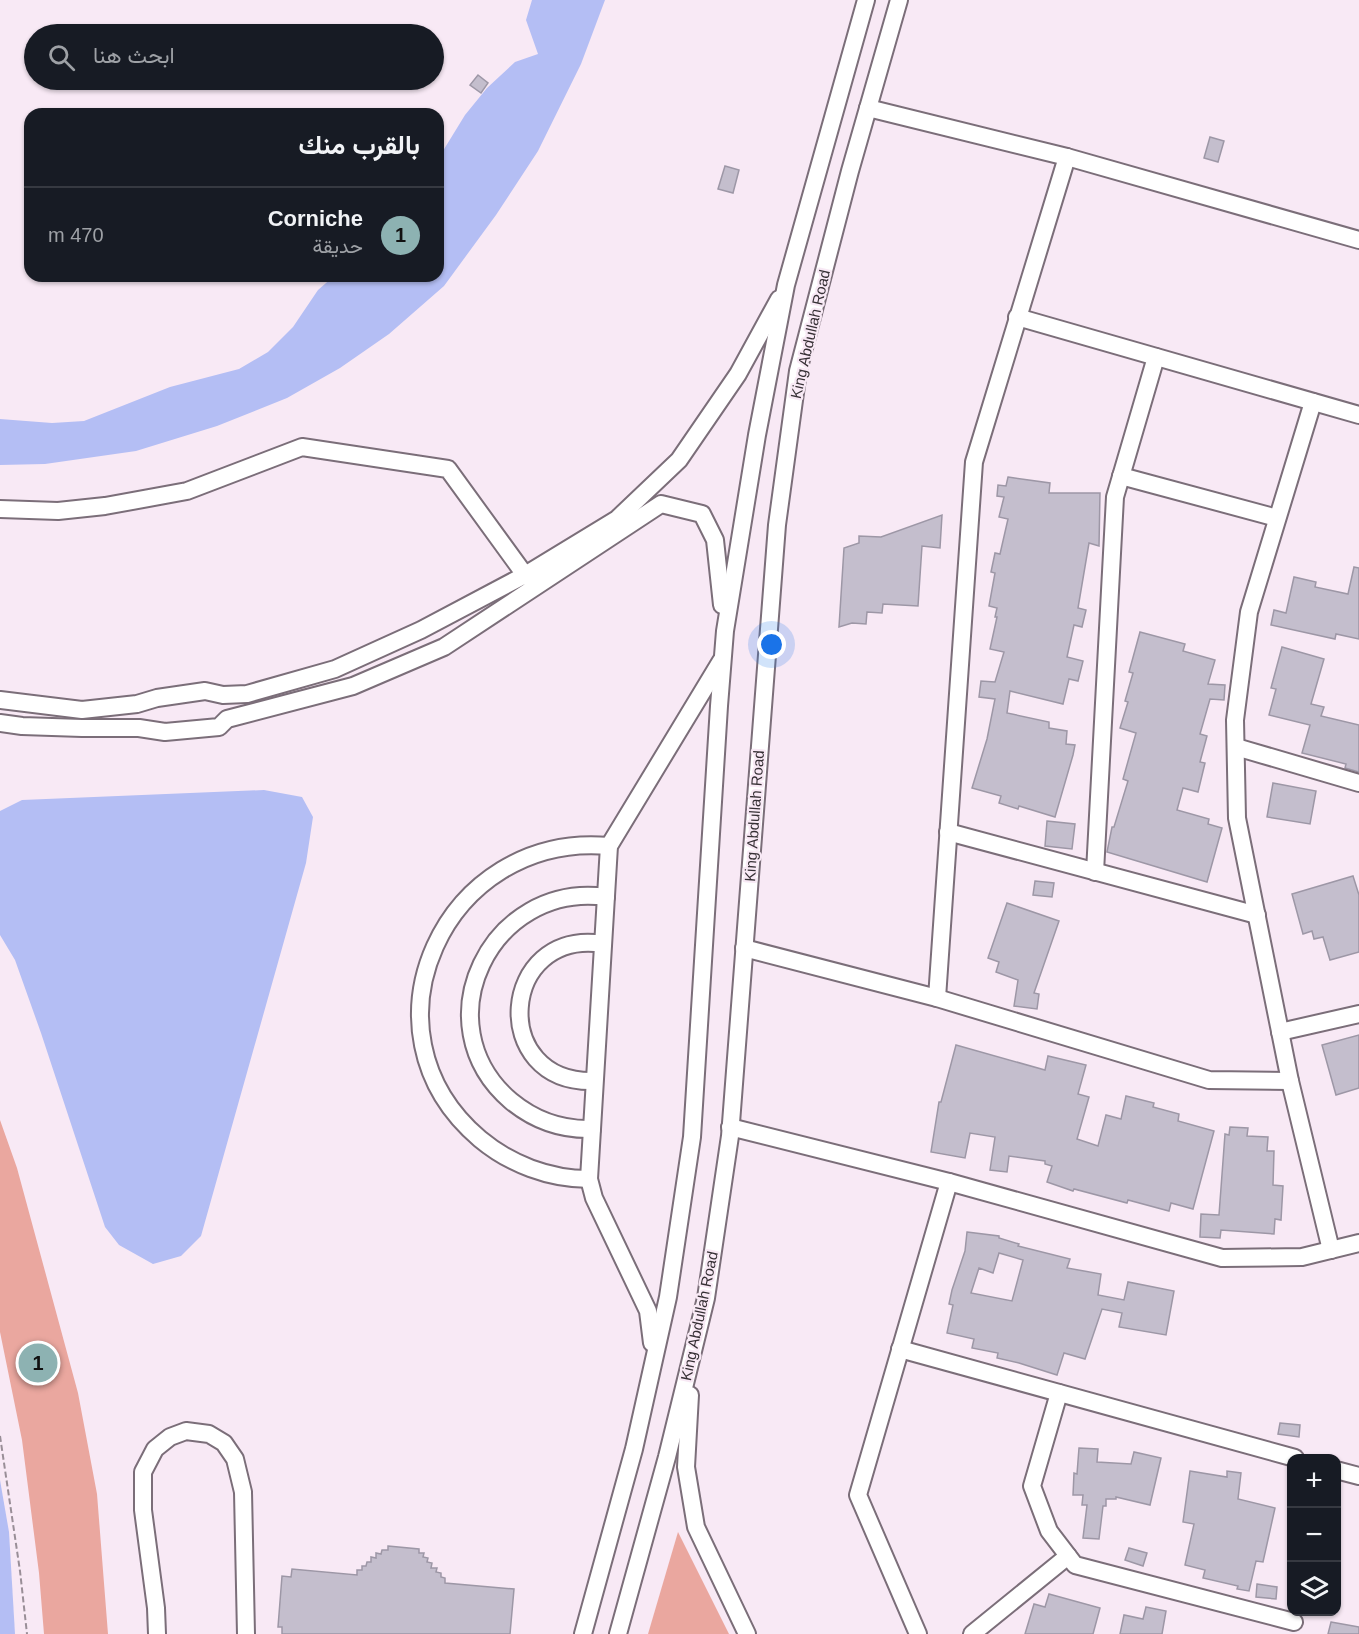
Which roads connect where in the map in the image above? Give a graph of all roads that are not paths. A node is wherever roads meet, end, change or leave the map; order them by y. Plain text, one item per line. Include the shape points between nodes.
1 (866, 0) edge
2 (899, 0) edge
3 (868, 108) junction
4 (1067, 157) junction
5 (1359, 240) edge
6 (786, 285) junction
7 (1017, 317) junction
8 (1156, 357) junction
9 (1313, 402) junction
10 (1359, 415) edge
11 (1121, 476) junction
12 (0, 509) edge
13 (1277, 518) junction
14 (532, 571) junction
15 (539, 586) junction
16 (725, 631) junction
17 (723, 658) junction
18 (223, 695) junction
19 (0, 700) edge
20 (227, 719) junction
21 (0, 723) edge
22 (1236, 747) junction
23 (1359, 783) edge
24 (948, 832) junction
25 (609, 846) junction
26 (1095, 872) junction
27 (606, 897) junction
28 (1257, 915) junction
29 (603, 944) junction
30 (744, 948) junction
31 (937, 998) junction
32 (1359, 1014) edge
33 (1280, 1032) junction
34 (1290, 1080) junction
35 (594, 1082) junction
36 (730, 1127) junction
37 (592, 1129) junction
38 (588, 1179) junction
39 (949, 1182) junction
40 (1359, 1244) edge
41 (1331, 1250) junction
42 (900, 1349) junction
43 (692, 1355) junction
44 (653, 1364) junction
45 (1059, 1393) junction
46 (1287, 1456) edge
47 (1341, 1474) edge
48 (1359, 1476) edge
49 (1068, 1556) junction
50 (1294, 1622) edge
51 (157, 1634) edge
52 (246, 1634) edge
53 (583, 1634) edge
54 (618, 1634) edge
55 (747, 1634) edge
56 (918, 1634) edge
57 (972, 1634) edge

1 - 6 street, King Abdullah Road
2 - 3 street, King Abdullah Road
3 - 4 street
3 - 30 street, King Abdullah Road via 798,371 777,525
4 - 5 street
4 - 7 street
6 - 14 street via 738,374 679,460 617,519
6 - 16 street, King Abdullah Road
7 - 8 street
7 - 24 street via 974,462
8 - 9 street
8 - 11 street
9 - 10 street
9 - 13 street
11 - 13 street
11 - 26 street via 1115,497
12 - 14 street via 70,510 188,491 302,447 448,469
13 - 22 street via 1249,612 1235,720
14 - 15 street
14 - 18 street via 421,630 334,669 247,694
15 - 16 street via 661,504 702,514 715,540
15 - 20 street via 444,647 363,682
16 - 17 street, King Abdullah Road
17 - 25 street
17 - 44 street, King Abdullah Road via 692,1137 668,1297
18 - 19 street via 205,691 82,710
18 - 20 street
20 - 21 street via 219,727 165,732
22 - 23 street
22 - 28 street via 1237,818
24 - 26 street
24 - 31 street
25 - 27 street
25 - 38 street via 550,850 516,862 486,880 452,914 440,934 430,956 421,1003 421,1026 432,1073 455,1114 471,1132 500,1154 532,1169
26 - 28 street
27 - 29 street
27 - 37 street via 562,898 538,906 516,920 484,957 471,1005 478,1055 506,1096 549,1123
28 - 33 street
29 - 35 street
29 - 35 street via 572,944 545,957 526,980 519,1008 523,1038 539,1062 565,1078
30 - 31 street
30 - 36 street, King Abdullah Road
31 - 34 street via 1209,1080
32 - 33 street
33 - 34 street
34 - 41 street
35 - 37 street
36 - 39 street
36 - 43 street, King Abdullah Road via 706,1298
37 - 38 street
38 - 44 street via 648,1311
39 - 41 street via 1222,1258 1302,1257
39 - 42 street
40 - 41 street
42 - 45 street
42 - 56 street via 858,1495
43 - 54 street, King Abdullah Road
43 - 55 street via 686,1467 696,1527
44 - 53 street, King Abdullah Road
45 - 46 street
45 - 49 street via 1032,1486 1049,1531
47 - 48 street
49 - 50 street via 1075,1566
49 - 57 street
51 - 52 street via 143,1510 143,1472 155,1449 186,1431 209,1434 224,1443 236,1459 243,1492

